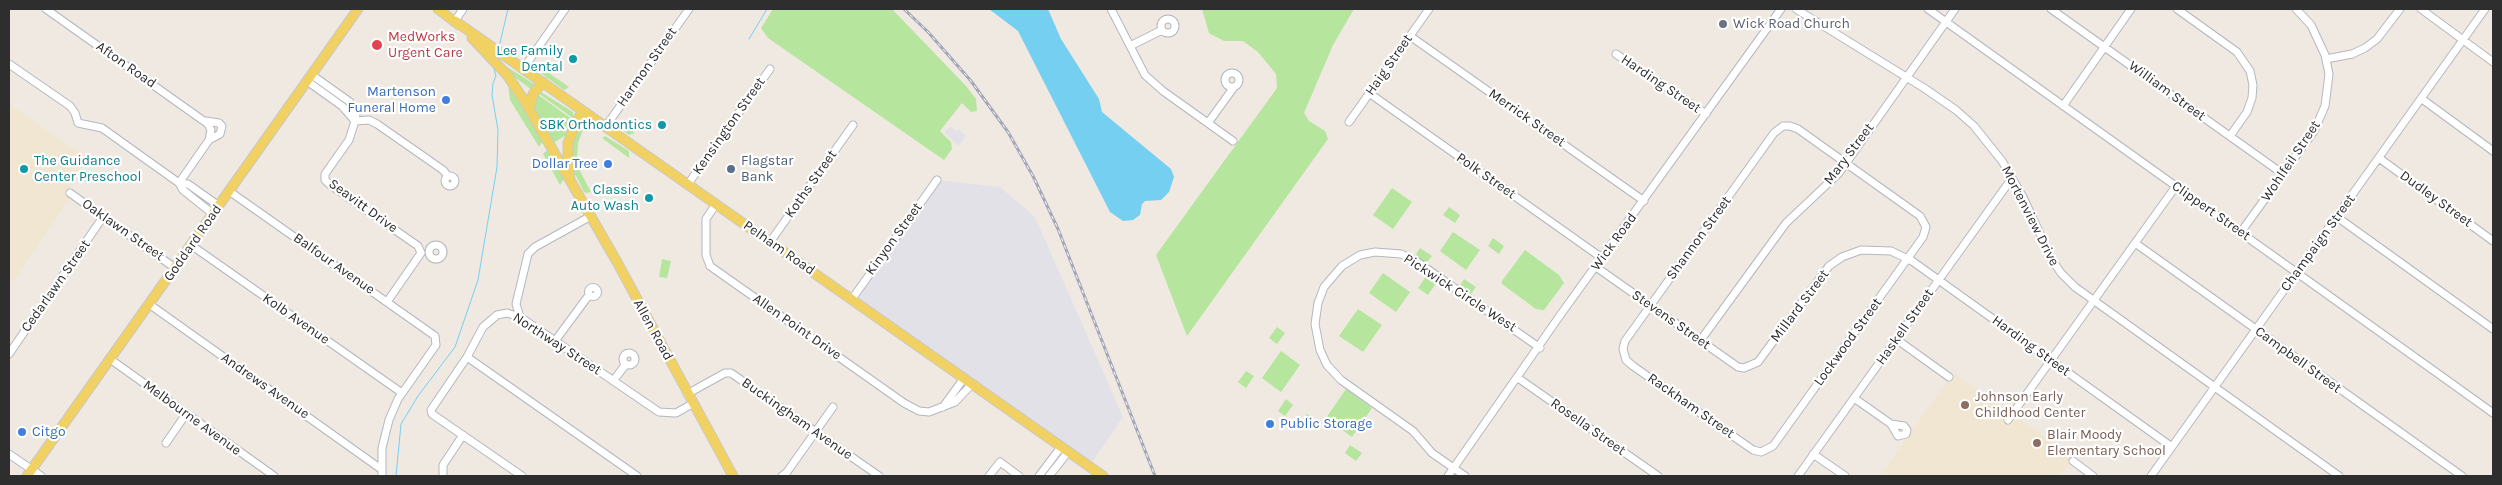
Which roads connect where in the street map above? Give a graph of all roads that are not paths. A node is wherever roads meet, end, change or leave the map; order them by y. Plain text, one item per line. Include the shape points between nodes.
1 (46, 9) edge
2 (358, 9) edge
3 (438, 9) edge
4 (464, 9) edge
5 (565, 9) edge
6 (689, 9) edge
7 (1110, 9) edge
8 (1429, 9) edge
9 (1781, 9) edge
10 (1796, 9) edge
11 (1928, 9) edge
12 (1955, 9) edge
13 (2051, 9) edge
14 (2131, 9) edge
15 (2177, 9) edge
16 (2296, 9) edge
17 (2400, 9) edge
18 (2421, 9) edge
19 (2485, 9) edge
20 (455, 20) junction
21 (1946, 22) junction
22 (1162, 30) dead end
23 (1410, 36) junction
24 (2464, 40) junction
25 (1130, 46) junction
26 (2104, 46) junction
27 (490, 51) junction
28 (1616, 54) dead end
29 (2326, 60) junction
30 (2493, 62) edge
31 (9, 64) edge
32 (770, 68) dead end
33 (523, 69) junction
34 (1906, 77) junction
35 (310, 78) junction
36 (543, 82) junction
37 (1234, 87) dead end
38 (1369, 93) junction
39 (2422, 99) junction
40 (2063, 106) junction
41 (529, 109) junction
42 (584, 110) junction
43 (1706, 114) junction
44 (206, 121) junction
45 (355, 121) junction
46 (1349, 122) dead end
47 (1208, 123) junction
48 (606, 126) junction
49 (853, 126) dead end
50 (2230, 136) junction
51 (569, 138) junction
52 (209, 140) junction
53 (1232, 141) dead end
54 (550, 146) junction
55 (2493, 151) edge
56 (2379, 158) junction
57 (1846, 163) junction
58 (2283, 174) junction
59 (448, 176) dead end
60 (2012, 178) junction
61 (937, 180) dead end
62 (179, 183) junction
63 (572, 184) junction
64 (688, 184) junction
65 (2176, 186) junction
66 (229, 191) junction
67 (70, 193) dead end
68 (1644, 201) junction
69 (716, 204) junction
70 (219, 206) junction
71 (213, 214) junction
72 (591, 216) junction
73 (2337, 217) junction
74 (104, 218) junction
75 (2241, 232) junction
76 (2493, 241) edge
77 (770, 242) junction
78 (2135, 243) junction
79 (191, 245) junction
80 (1602, 258) junction
81 (1908, 258) junction
82 (175, 268) junction
83 (1596, 268) junction
84 (2297, 272) junction
85 (1938, 279) junction
86 (590, 295) dead end
87 (852, 299) junction
88 (2093, 301) junction
89 (387, 302) junction
90 (149, 304) junction
91 (1650, 306) junction
92 (520, 317) junction
93 (2256, 329) junction
94 (2493, 329) edge
95 (1896, 339) junction
96 (555, 341) junction
97 (1700, 341) junction
98 (1540, 348) junction
99 (9, 354) edge
100 (1623, 354) joint
101 (467, 357) junction
102 (110, 359) junction
103 (2051, 361) junction
104 (626, 364) dead end
105 (1748, 368) joint
106 (1949, 377) dead end
107 (1518, 378) junction
108 (613, 381) junction
109 (968, 381) junction
110 (2214, 388) junction
111 (402, 393) junction
112 (687, 394) junction
113 (1854, 398) junction
114 (692, 404) junction
115 (833, 406) dead end
116 (2493, 413) edge
117 (186, 414) junction
118 (2008, 420) dead end
119 (1891, 424) dead end
120 (816, 432) junction
121 (463, 435) junction
122 (166, 442) dead end
123 (2172, 447) junction
124 (1064, 449) junction
125 (1762, 452) joint
126 (9, 454) edge
127 (1813, 454) junction
128 (2073, 461) dead end
129 (1453, 468) junction
130 (381, 472) edge
131 (30, 473) edge
132 (40, 476) edge
133 (274, 476) edge
134 (443, 476) edge
135 (522, 476) edge
136 (637, 476) edge
137 (732, 476) edge
138 (782, 476) edge
139 (879, 476) edge
140 (989, 476) edge
141 (1019, 476) edge
142 (1039, 476) edge
143 (1049, 476) edge
144 (1103, 476) edge
145 (1448, 476) edge
146 (1465, 476) edge
147 (1658, 476) edge
148 (1798, 476) edge
149 (1845, 476) edge
150 (2094, 476) edge
151 (2151, 476) edge
152 (2339, 476) edge
153 (2462, 476) edge

1 - 44 street, Afton Road
2 - 35 main road, Goddard Road
3 - 20 main road, Allen Road
4 - 20 street
5 - 33 street
6 - 48 street, Harmon Street
7 - 25 street
8 - 23 street, Haig Street
9 - 43 street, Wick Road
10 - 34 street, Mortenview Drive
11 - 21 street, Clippert Street
12 - 21 street, Mary Street
13 - 26 street, William Street
14 - 26 street
15 - 50 street via 2238,52 2250,71 2252,98 2247,112
16 - 29 street, Wohlfeil Street via 2320,39
17 - 29 street via 2377,39 2365,48
18 - 24 street
19 - 24 street, Champaign Street
20 - 27 main road, Allen Road
21 - 34 street, Mary Street
21 - 40 street, Clippert Street
22 - 25 street
23 - 38 street, Haig Street
23 - 68 street, Merrick Street
24 - 30 street
24 - 39 street, Champaign Street
25 - 47 street via 1145,75 1153,83
26 - 40 street
26 - 50 street, William Street
27 - 33 main road, Pelham Road via 504,55
27 - 41 main road, Allen Road
28 - 43 street, Harding Street
29 - 58 street, Wohlfeil Street via 2329,86 2323,112 2314,131
31 - 62 street via 70,106 78,124 102,128
32 - 64 street, Kensington Street
33 - 36 main road, Pelham Road
34 - 57 street, Mary Street
34 - 60 street, Mortenview Drive via 1966,119 1990,145
35 - 45 street
35 - 66 main road, Goddard Road
36 - 41 main road via 533,94
36 - 42 main road, Pelham Road
37 - 47 street
38 - 46 street, Haig Street
38 - 80 street, Polk Street
39 - 55 street
39 - 56 street, Champaign Street
40 - 65 street, Clippert Street
41 - 54 main road, Allen Road
42 - 48 main road, Pelham Road
42 - 51 main road, Allen Road
43 - 68 street, Wick Road
44 - 52 street, Afton Road via 211,130
44 - 52 street, Afton Road via 219,123 222,131
45 - 59 street via 369,120 377,124
45 - 89 street, Seavitt Drive via 352,135 326,172 325,180 425,253
47 - 53 street
48 - 64 main road, Pelham Road
49 - 77 street, Koths Street
50 - 58 street, William Street
51 - 54 main road
51 - 63 main road, Allen Road via 568,163
52 - 62 street
54 - 63 main road, Allen Road
56 - 73 street, Champaign Street
56 - 76 street, Dudley Street
57 - 81 street, Lockwood Street via 1920,216 1925,226 1923,237
57 - 91 street, Shannon Street via 1795,127 1783,126 1774,133
57 - 97 street, Mary Street via 1831,182 1786,223
58 - 75 street, Wohlfeil Street
60 - 85 street, Haskell Street
60 - 88 street, Mortenview Drive via 2056,267
61 - 87 street, Kinyon Street
62 - 70 street via 188,184
62 - 71 street
63 - 72 main road, Allen Road
64 - 69 main road, Pelham Road
65 - 75 street, Clippert Street
65 - 78 street
66 - 70 main road, Goddard Road
66 - 89 street, Balfour Avenue
67 - 74 street, Oaklawn Street
68 - 80 street, Wick Road
69 - 77 main road, Pelham Road
69 - 109 street, Allen Point Drive via 706,219 706,255 710,266 908,405 929,412 949,406 960,399
70 - 71 main road, Goddard Road
71 - 79 main road, Goddard Road
72 - 92 street via 528,254 516,304
72 - 112 main road, Allen Road
73 - 84 street, Champaign Street
73 - 94 street
74 - 82 street, Oaklawn Street
74 - 99 street, Cedarlawn Street
75 - 84 street, Clippert Street
77 - 87 main road, Pelham Road
78 - 88 street
78 - 93 street, Campbell Street
79 - 82 main road, Goddard Road
79 - 111 street, Kolb Avenue
80 - 83 street, Wick Road
81 - 85 street, Millard Street
81 - 105 street, Millard Street via 1890,251 1871,249 1835,261 1823,272 1758,362
81 - 125 street, Lockwood Street via 1773,446
82 - 90 main road, Goddard Road
83 - 91 street, Stevens Street
83 - 98 street, Wick Road via 1557,319
84 - 93 street, Champaign Street
84 - 116 street, Clippert Street
85 - 95 street, Haskell Street
85 - 103 street, Harding Street
86 - 96 street
87 - 109 main road, Pelham Road
88 - 103 street
88 - 110 street, Mortenview Drive
89 - 111 street, Balfour Avenue via 436,339 436,344
90 - 102 main road, Goddard Road
90 - 130 street, Andrews Avenue
91 - 97 street, Stevens Street
91 - 100 street, Shannon Street via 1625,341
92 - 96 street, Northway Street
92 - 101 street, Northway Street via 507,313 490,319
93 - 110 street, Champaign Street
93 - 153 street, Campbell Street
95 - 106 street
95 - 113 street, Haskell Street
96 - 108 street, Northway Street
97 - 105 street, Stevens Street via 1738,367
98 - 107 street, Wick Road
98 - 129 street, Pickwick Circle West via 1416,261 1401,254 1375,252 1360,255 1342,266 1327,283 1318,302 1314,324 1327,365 1341,380 1413,431 1432,453
100 - 125 street, Rackham Street via 1634,366 1753,450
101 - 121 street, Northway Street via 432,407 432,414
101 - 136 street
102 - 117 street, Melbourne Avenue
102 - 131 main road, Goddard Road
103 - 118 street
103 - 123 street, Harding Street
104 - 108 street
107 - 129 street, Wick Road
107 - 147 street, Rosella Street
108 - 114 street, Northway Street via 659,412 676,412
109 - 124 main road, Pelham Road
110 - 123 street, Champaign Street
110 - 152 street, Mortenview Drive
111 - 130 street via 386,428
112 - 114 main road, Allen Road
112 - 120 street, Buckingham Avenue via 729,373
113 - 119 street
113 - 127 street, Haskell Street
114 - 137 main road, Allen Road
115 - 120 street
117 - 122 street
117 - 133 street, Melbourne Avenue
120 - 138 street
120 - 139 street, Buckingham Avenue
121 - 134 street via 443,465
121 - 135 street
123 - 151 street, Champaign Street
124 - 142 street
124 - 143 street
124 - 144 main road, Pelham Road
126 - 131 street
127 - 148 street, Haskell Street
127 - 149 street
128 - 150 street
129 - 145 street, Wick Road
129 - 146 street
131 - 132 street
140 - 141 street via 1000,462

